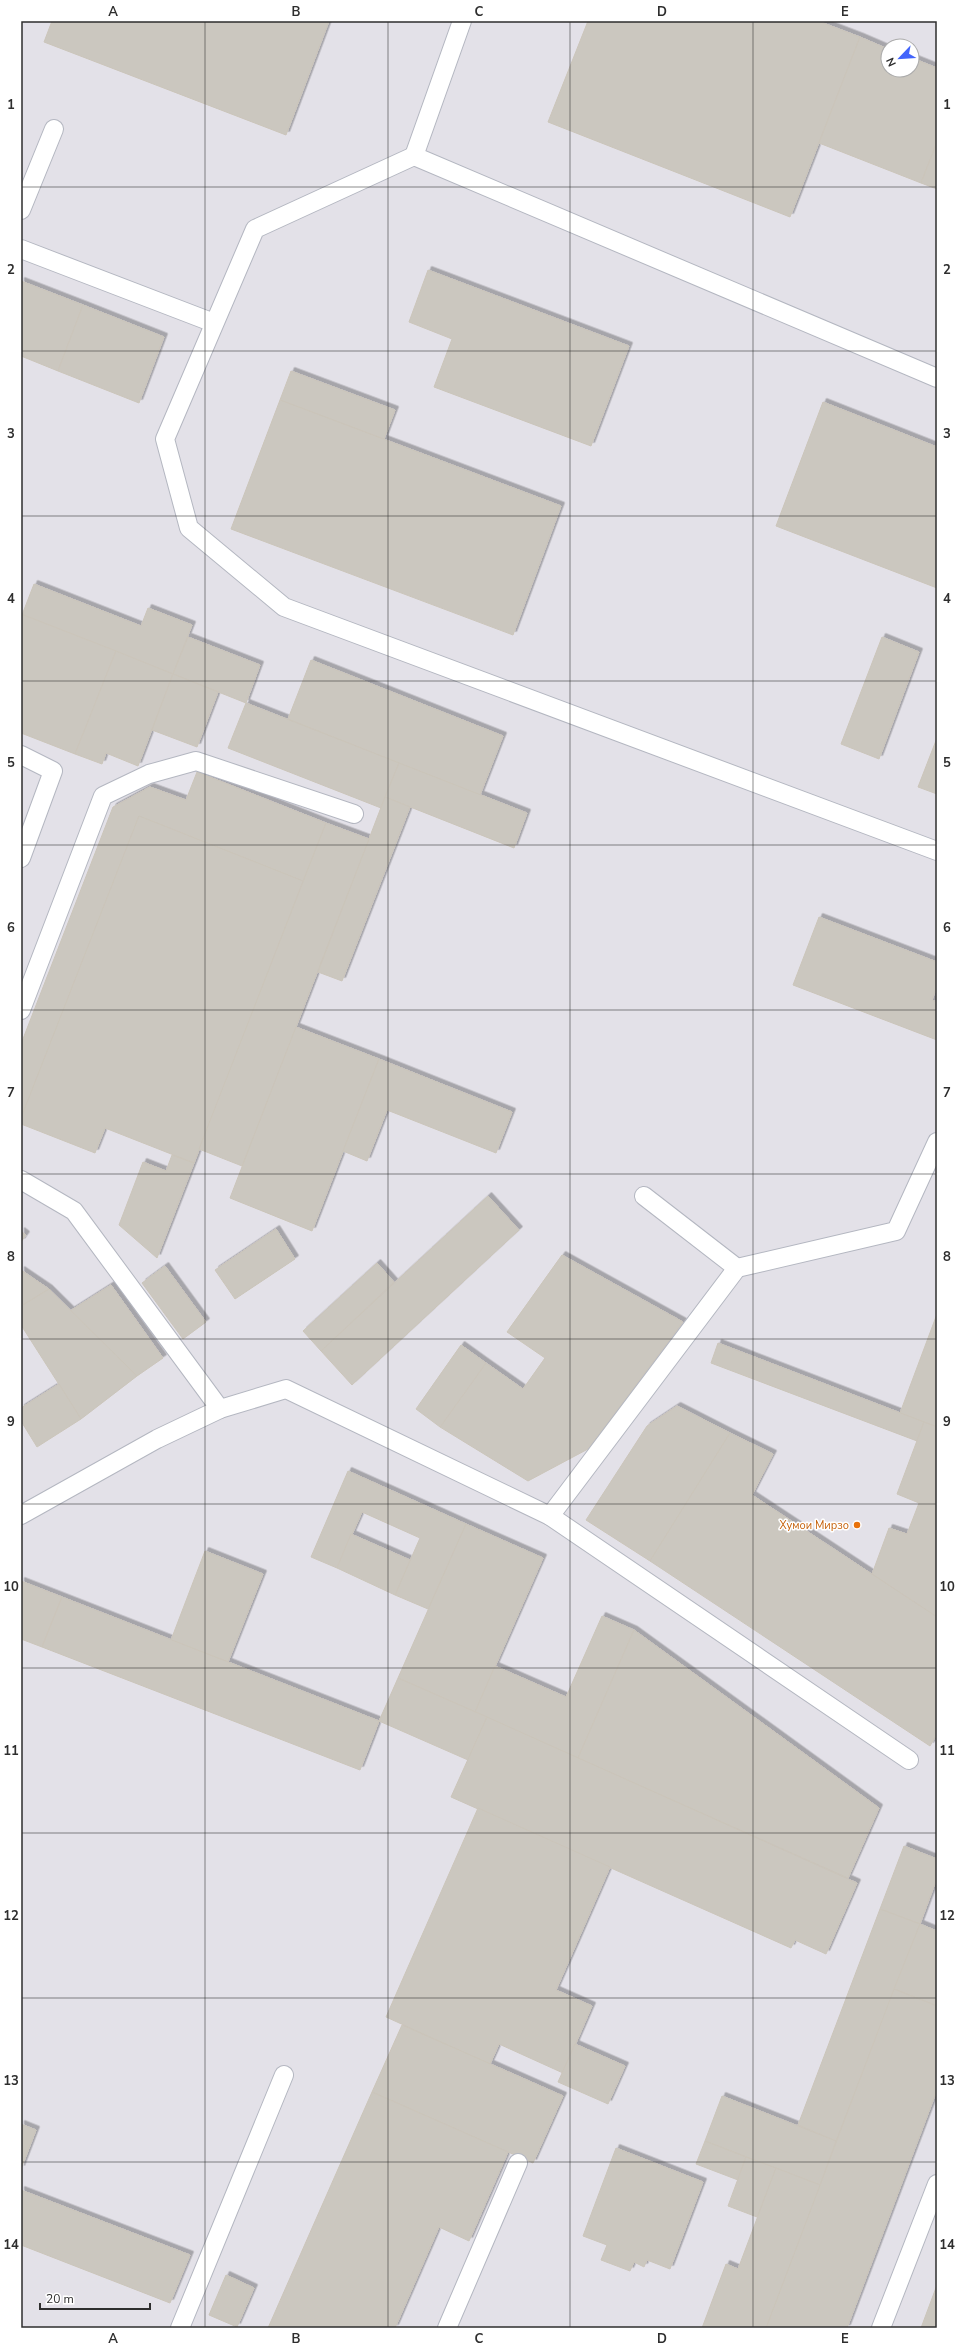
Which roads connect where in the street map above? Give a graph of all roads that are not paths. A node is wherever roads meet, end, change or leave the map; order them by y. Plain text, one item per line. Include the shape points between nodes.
1 (462, 21) edge
2 (54, 129) dead end
3 (414, 156) junction
4 (21, 210) edge
5 (21, 249) edge
6 (214, 323) junction
7 (937, 378) edge
8 (21, 755) edge
9 (354, 814) dead end
10 (937, 851) edge
11 (21, 858) edge
12 (21, 1010) edge
13 (937, 1142) edge
14 (21, 1180) edge
15 (644, 1196) dead end
16 (737, 1268) junction
17 (220, 1409) junction
18 (21, 1515) edge
19 (550, 1516) junction
20 (909, 1760) dead end
21 (284, 2075) dead end
22 (518, 2163) dead end
23 (937, 2184) edge
24 (180, 2328) edge
25 (447, 2328) edge
26 (881, 2328) edge

1 - 3 lane
2 - 4 lane
3 - 6 lane via 255,229
3 - 7 lane
5 - 6 lane
6 - 10 lane via 165,439 189,528 284,607
8 - 11 lane via 53,771
9 - 12 lane via 196,761 149,774 103,796
13 - 16 lane via 896,1231
14 - 17 lane via 74,1211
15 - 16 lane
16 - 19 lane
17 - 18 lane via 157,1439
17 - 19 lane via 286,1389
19 - 20 lane
21 - 24 lane
22 - 25 lane
23 - 26 lane

